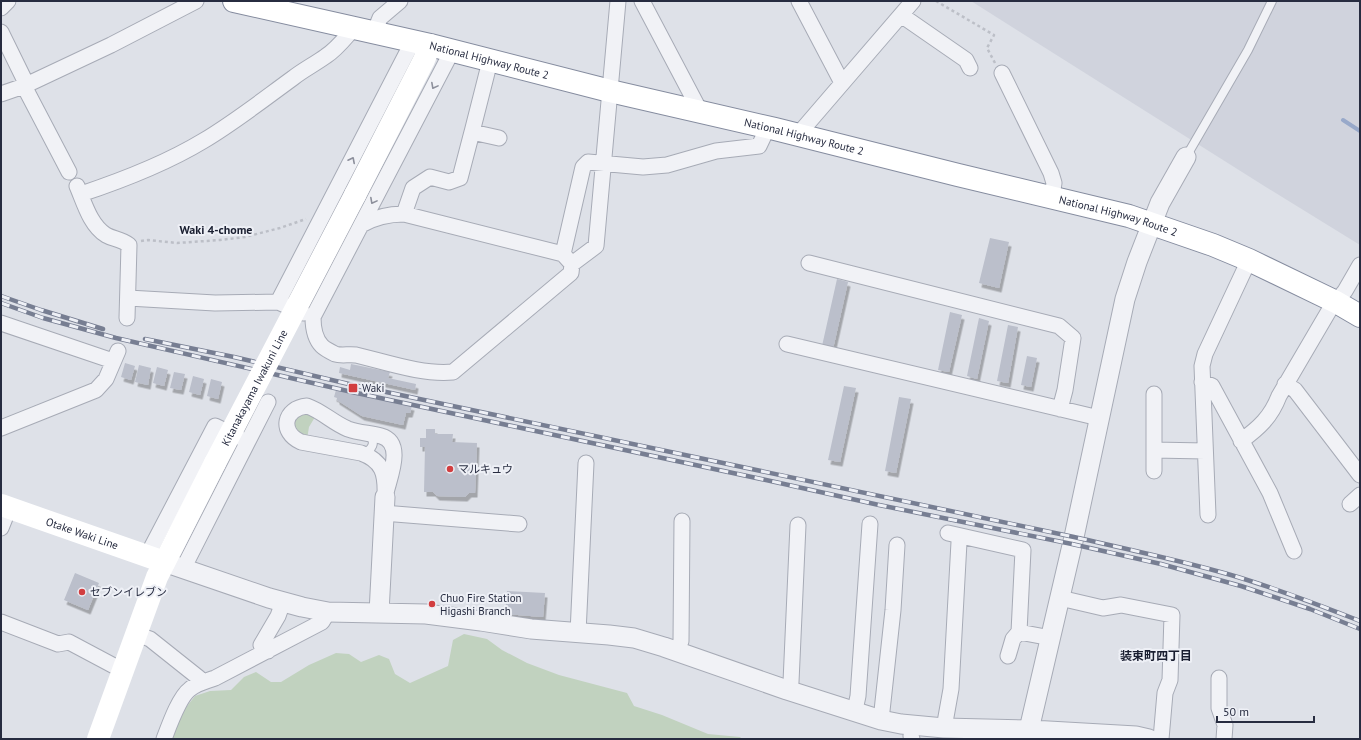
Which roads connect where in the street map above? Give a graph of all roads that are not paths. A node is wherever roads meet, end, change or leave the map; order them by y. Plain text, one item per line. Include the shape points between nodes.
1 (8, 1) edge
2 (196, 1) edge
3 (234, 1) edge
4 (400, 1) edge
5 (618, 1) edge
6 (642, 1) edge
7 (799, 1) edge
8 (913, 1) edge
9 (1272, 1) edge
10 (1, 8) edge
11 (901, 15) junction
12 (364, 30) junction
13 (1, 32) edge
14 (422, 43) junction
15 (452, 51) junction
16 (490, 61) junction
17 (970, 68) dead end
18 (1002, 73) road end
19 (843, 82) junction
20 (24, 86) junction
21 (610, 91) junction
22 (1, 94) edge
23 (700, 111) junction
24 (768, 127) junction
25 (472, 132) junction
26 (800, 136) junction
27 (499, 138) dead end
28 (1186, 157) joint
29 (604, 163) junction
30 (75, 184) junction
31 (1052, 196) junction
32 (404, 214) junction
33 (1152, 224) junction
34 (361, 225) junction
35 (568, 259) junction
36 (1249, 260) junction
37 (809, 263) dead end
38 (1360, 265) edge
39 (128, 298) junction
40 (278, 302) junction
41 (1336, 302) junction
42 (1360, 316) edge
43 (313, 317) junction
44 (127, 318) dead end
45 (1, 323) edge
46 (787, 344) dead end
47 (1202, 382) junction
48 (1286, 384) junction
49 (1154, 394) dead end
50 (268, 402) dead end
51 (1060, 409) junction
52 (1099, 418) junction
53 (1, 428) edge
54 (365, 433) junction
55 (1241, 441) junction
56 (248, 442) junction
57 (1154, 450) junction
58 (1205, 451) junction
59 (361, 453) junction
60 (586, 463) dead end
61 (1154, 471) dead end
62 (1360, 475) edge
63 (384, 505) junction
64 (5, 506) edge
65 (1208, 515) dead end
66 (682, 521) dead end
67 (519, 524) dead end
68 (870, 524) dead end
69 (798, 525) dead end
70 (1, 528) edge
71 (897, 545) dead end
72 (1294, 551) dead end
73 (165, 562) junction
74 (1060, 598) junction
75 (283, 602) junction
76 (328, 612) junction
77 (379, 613) junction
78 (1, 622) edge
79 (1019, 632) junction
80 (578, 633) junction
81 (136, 634) junction
82 (1051, 638) junction
83 (677, 651) junction
84 (268, 652) junction
85 (1008, 656) dead end
86 (124, 669) junction
87 (1219, 678) dead end
88 (200, 683) junction
89 (788, 690) junction
90 (855, 710) junction
91 (881, 720) junction
92 (944, 728) junction
93 (1031, 730) junction
94 (912, 732) edge
95 (1087, 736) edge
96 (98, 739) edge
97 (164, 739) edge
98 (1149, 739) edge
99 (1161, 739) edge
100 (1224, 739) edge

1 - 10 street
2 - 20 street
3 - 12 main road, National Highway Route 2
4 - 12 street
5 - 21 street
6 - 23 street
7 - 19 street
8 - 11 street
9 - 28 lane via 1248,50
11 - 17 street via 966,60
11 - 19 street
12 - 14 main road, National Highway Route 2
12 - 30 street via 342,42 327,56 203,141 125,179
13 - 20 street via 25,81
14 - 15 main road, National Highway Route 2
40 -> 14 street via 321,219
14 - 73 main road, Kitanakayama Iwakuni Line, bridge via 424,60
15 - 16 main road, National Highway Route 2
15 -> 34 street
16 - 21 main road, National Highway Route 2
16 - 25 street
18 - 31 street via 1051,173 1054,183
19 - 26 street via 802,130
20 - 22 street
20 - 30 street
21 - 23 main road, National Highway Route 2
21 - 29 street
23 - 24 main road, National Highway Route 2
24 - 26 main road, National Highway Route 2
24 - 29 street via 759,146 716,151 667,165 643,167
25 - 27 street
25 - 32 street via 460,178 449,182 430,177 413,188
26 - 31 main road, National Highway Route 2
28 - 33 street via 1160,203
29 - 35 street via 596,246
29 - 35 street via 588,162 583,167
30 - 39 street via 96,226 107,235 129,245
31 - 33 main road, National Highway Route 2
32 - 34 street via 373,218
32 - 35 street
33 - 36 main road, National Highway Route 2
33 - 52 street via 1125,299
34 - 43 street
35 - 43 street via 571,273 452,372 440,373 354,355 336,354 316,339
36 - 41 main road, National Highway Route 2
36 - 47 street via 1205,354
37 - 51 street via 1059,326 1072,338
38 - 41 street
39 - 40 street via 215,303
39 - 44 street
40 - 43 street
41 - 42 main road, National Highway Route 2
41 - 48 street
45 - 53 street via 115,356 106,379 96,390
46 - 51 street
47 - 55 street via 1212,386
47 - 58 street
48 - 55 street via 1274,410 1256,431
48 - 62 street via 1295,390
49 - 57 street
50 - 56 street
51 - 52 street
52 - 74 street
54 - 59 lane via 373,442 372,448
54 - 59 street via 345,428 307,406 293,411 288,417 289,433 294,439
54 - 63 street via 389,439 393,446 392,471
55 - 72 street via 1270,493
56 - 73 street
56 - 73 street via 214,426
57 - 58 street
57 - 61 street
58 - 65 street
59 - 63 street via 376,461 382,468 385,476
60 - 80 street
63 - 67 street
63 - 77 street
64 - 70 street
64 - 73 main road, Otake Waki Line
66 - 83 street via 681,641
68 - 90 street
69 - 89 street via 791,682
71 - 91 street via 894,610
73 - 75 street
73 - 81 main road, Kitanakayama Iwakuni Line
74 - 82 street
74 - 99 street via 1103,608 1122,605 1172,615 1170,680 1165,693
75 - 76 street
75 - 84 street via 261,645
76 - 77 street
76 - 84 street via 322,622
77 - 80 street via 426,614
78 - 86 street via 58,644 69,642
79 - 82 street
79 - 85 street via 1013,639
79 - 92 street via 1023,550 954,535 960,542 950,689
80 - 83 street via 634,638
81 - 86 main road, Kitanakayama Iwakuni Line
81 - 88 street via 150,639 199,678
82 - 93 street
83 - 89 street
84 - 88 street
86 - 96 main road, Kitanakayama Iwakuni Line
87 - 100 street via 1219,708 1225,725
88 - 97 street via 183,696
89 - 90 street
90 - 91 street
91 - 94 street
92 - 93 street
92 - 94 street
93 - 95 street
95 - 98 street via 1136,736

